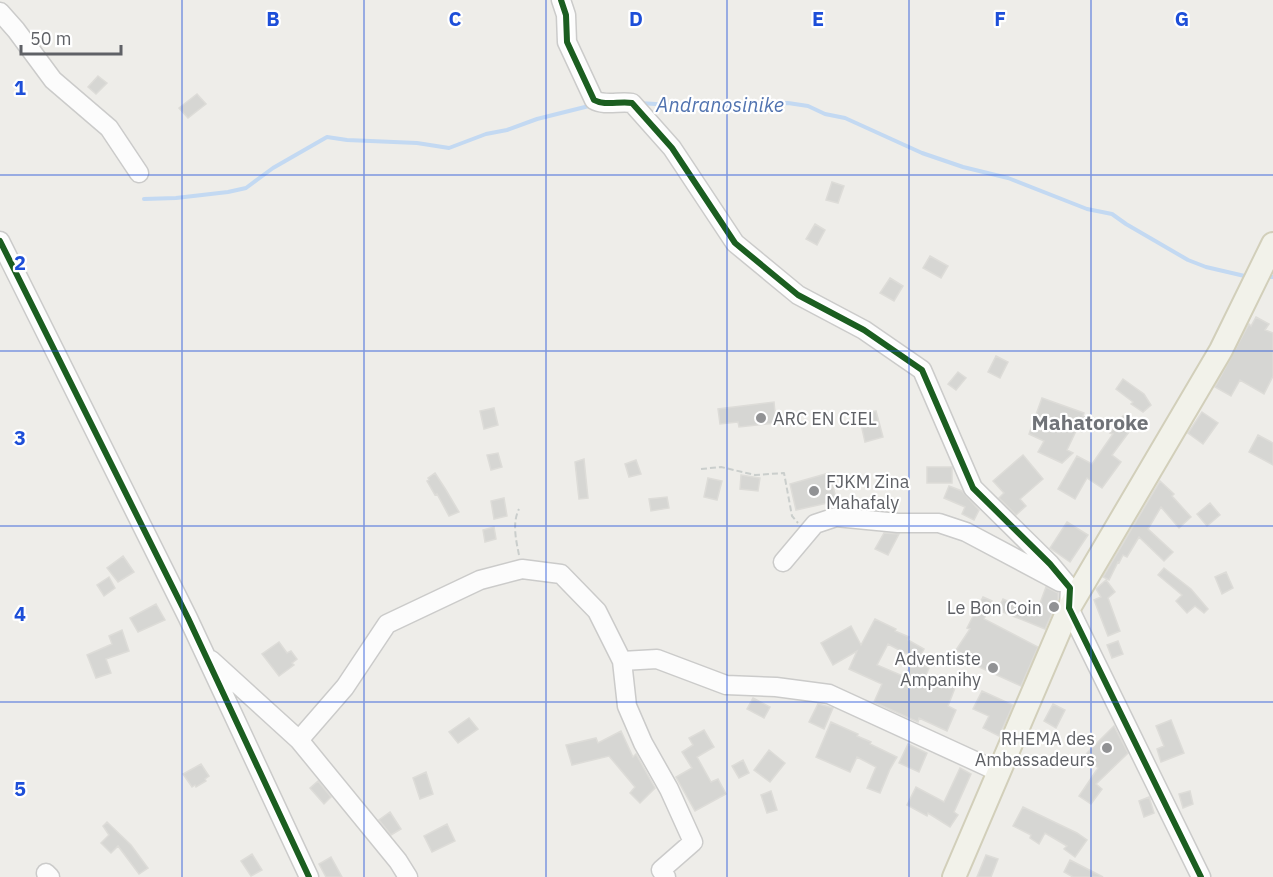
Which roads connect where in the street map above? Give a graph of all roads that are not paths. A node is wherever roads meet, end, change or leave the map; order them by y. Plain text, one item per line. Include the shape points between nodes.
1 (561, 0) edge
2 (0, 12) edge
3 (139, 173) dead end
4 (0, 241) edge
5 (1273, 244) edge
6 (783, 562) dead end
7 (1069, 598) junction
8 (206, 655) junction
9 (622, 661) junction
10 (299, 740) junction
11 (999, 772) junction
12 (309, 877) edge
13 (408, 877) edge
14 (666, 877) edge
15 (954, 877) edge
16 (1202, 877) edge

1 - 7 street via 567,42 594,100 632,103 672,148 735,243 798,295 864,330 922,370 973,488 1050,564
2 - 3 street via 53,80 109,129
4 - 8 street
5 - 7 main road via 1221,350
6 - 7 street via 815,525 836,517 939,523 1022,560
7 - 11 main road
7 - 16 street
8 - 10 street
8 - 12 street
9 - 10 street via 597,611 561,574 522,569 480,580 387,624 345,687
9 - 11 street via 657,659 726,685 829,694
9 - 14 street via 627,705 693,842 661,870
10 - 13 street
11 - 15 main road

